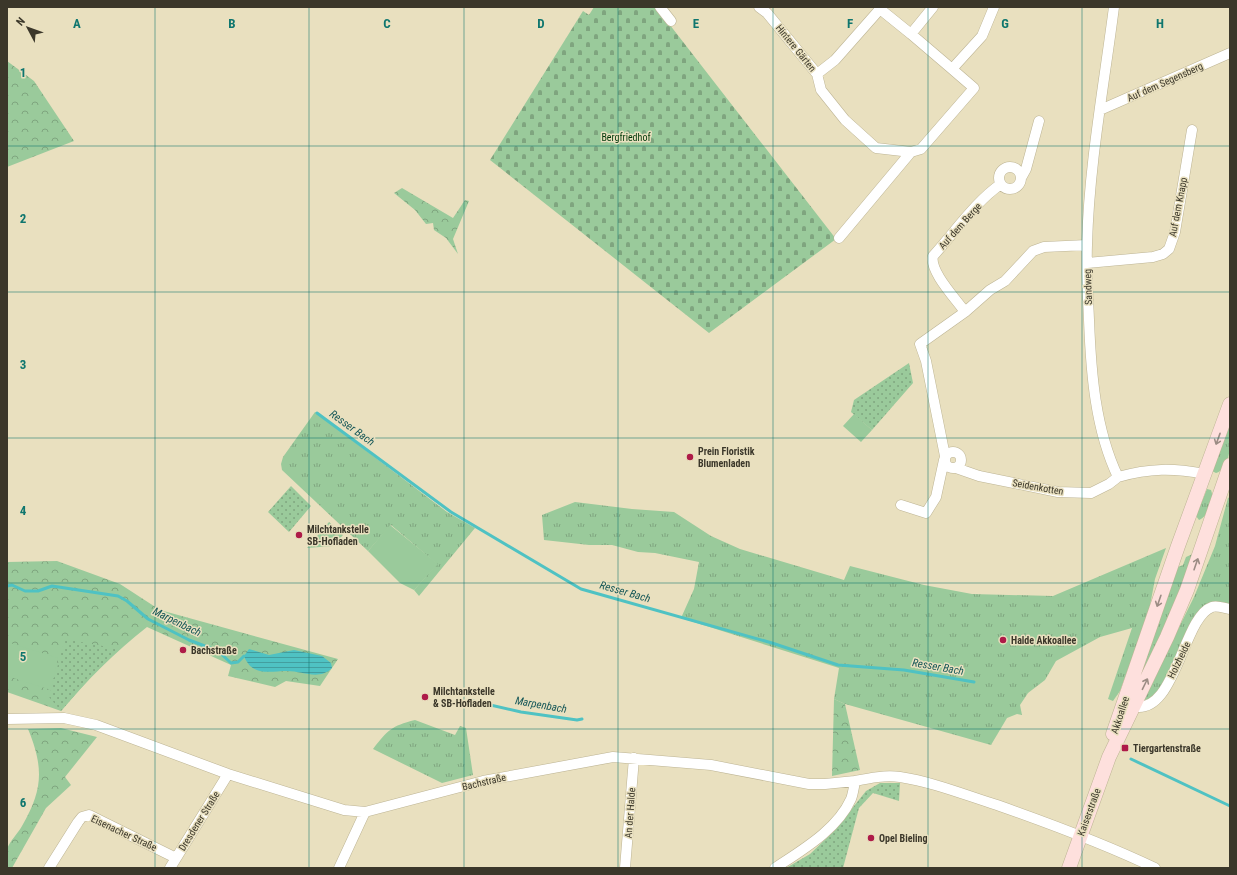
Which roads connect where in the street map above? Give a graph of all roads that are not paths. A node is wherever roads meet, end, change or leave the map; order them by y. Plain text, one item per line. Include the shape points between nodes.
1 (660, 7) edge
2 (777, 7) edge
3 (933, 7) edge
4 (994, 7) edge
5 (1114, 7) edge
6 (763, 10) edge
7 (671, 21) dead end
8 (910, 34) junction
9 (1230, 53) edge
10 (952, 69) junction
11 (817, 74) junction
12 (1100, 110) junction
13 (1039, 121) dead end
14 (1192, 130) dead end
15 (911, 152) junction
16 (1021, 178) junction
17 (1001, 184) junction
18 (839, 238) dead end
19 (1087, 245) junction
20 (1087, 263) junction
21 (965, 312) junction
22 (1230, 404) edge
23 (945, 458) junction
24 (1230, 465) edge
25 (956, 468) junction
26 (1205, 474) junction
27 (1118, 477) junction
28 (1221, 493) junction
29 (1198, 494) junction
30 (901, 506) dead end
31 (1213, 515) junction
32 (1230, 609) edge
33 (1128, 704) junction
34 (7, 719) edge
35 (1110, 757) joint
36 (634, 758) junction
37 (228, 774) junction
38 (855, 781) junction
39 (366, 812) junction
40 (1081, 835) junction
41 (176, 858) junction
42 (49, 868) edge
43 (170, 868) edge
44 (339, 868) edge
45 (625, 868) edge
46 (776, 868) edge
47 (1069, 868) edge
48 (1155, 868) edge

1 - 7 street
2 - 6 street
3 - 8 street
4 - 10 street via 982,36
5 - 12 street, Sandweg
6 - 11 street, Hintere Gärten
8 - 10 street
8 - 11 street via 880,9 835,60
9 - 12 street, Auf dem Segensberg
10 - 15 street via 974,88 921,149
11 - 15 street, Hintere Gärten via 821,90 844,120 876,148
12 - 19 street, Sandweg
13 - 16 street via 1026,169
14 - 20 street, Auf dem Knapp via 1175,232 1168,248 1163,254 1153,257
15 - 18 street
16 - 17 street via 1015,187 1010,188
16 - 17 street via 1015,168 1004,168 1000,173
17 - 21 street, Auf dem Berge via 992,190 933,256 934,270
19 - 20 street, Sandweg
19 - 21 street via 1044,247 1033,251 1005,281 990,290
20 - 27 street, Sandweg via 1090,359 1104,439
21 - 23 street via 920,344 926,361
22 -> 26 main road, Akkoallee
23 - 25 street, Seidenkotten via 948,467
23 - 25 street via 951,451 959,454 961,462
23 - 30 street via 936,497 926,513
24 - 28 main road, Akkoallee
25 - 27 street, Seidenkotten via 979,476 1058,492 1091,493
26 - 27 street via 1168,469 1136,472
26 - 28 main road via 1214,480
26 - 29 main road, Akkoallee
28 - 31 main road, Akkoallee
29 - 31 main road, Akkoallee via 1193,524 1201,526
29 -> 33 main road, Akkoallee via 1178,546
33 -> 31 main road, Akkoallee via 1167,637 1187,590
32 - 33 street, Holzheide via 1215,606 1206,610 1162,693 1147,706 1139,708
33 - 35 main road, Akkoallee
34 - 37 street, Bachstraße via 68,718 96,725
35 - 40 main road, Kaiserstraße
36 - 38 street, Bachstraße via 711,765 809,784
36 - 39 street, Bachstraße via 613,757 483,781
36 - 45 street, An der Halde
37 - 39 street, Bachstraße via 344,810
37 - 41 street, Dresdener Straße
38 - 40 street via 874,777 899,777 925,782
38 - 46 street via 852,798 844,811 814,842
39 - 44 street
40 - 47 main road, Kaiserstraße
40 - 48 street
41 - 42 street, Eisenacher Straße via 89,815 82,817 78,822
41 - 43 street, Dresdener Straße

